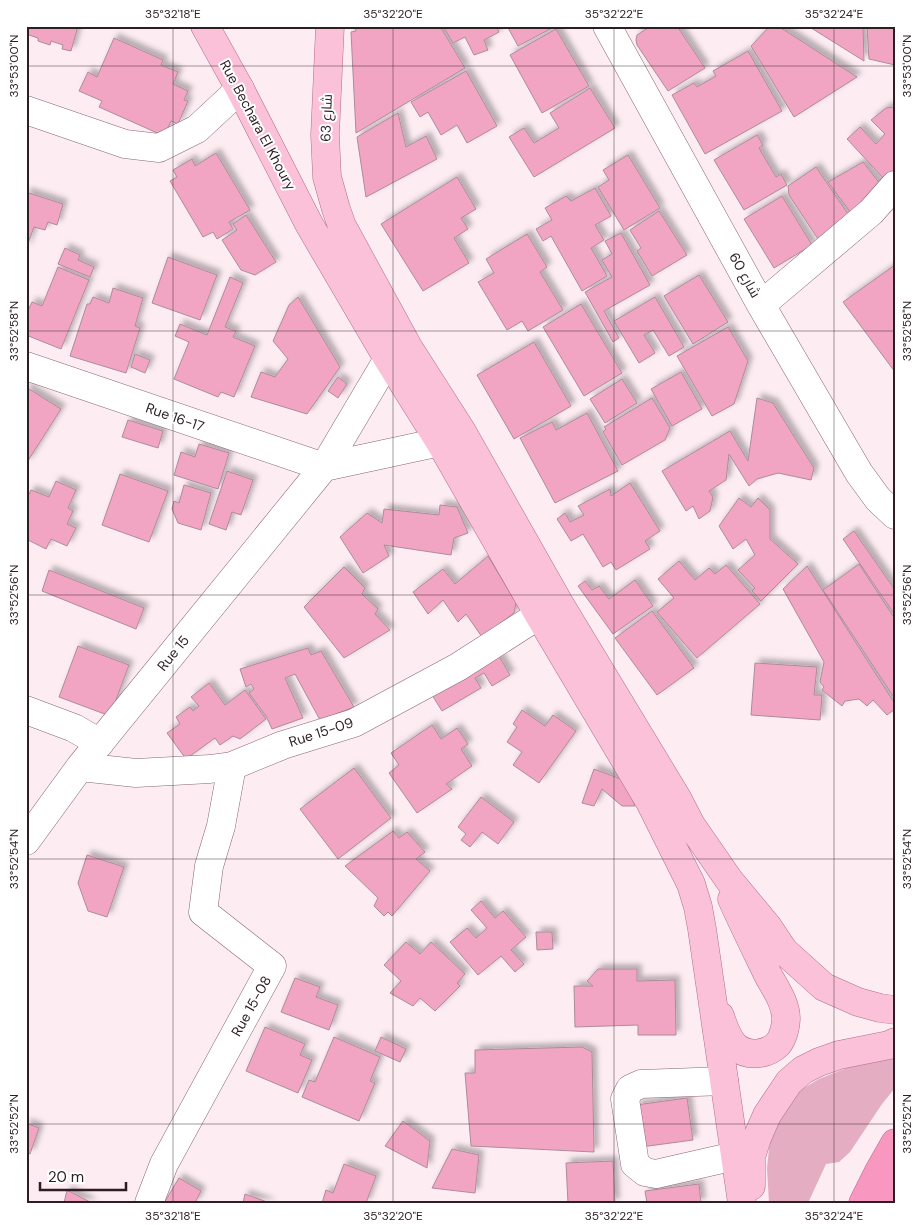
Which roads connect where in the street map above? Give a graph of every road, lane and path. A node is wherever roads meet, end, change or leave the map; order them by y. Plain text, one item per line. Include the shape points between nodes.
1 (205, 26) edge
2 (330, 26) edge
3 (607, 26) edge
4 (240, 88) junction
5 (26, 110) edge
6 (895, 186) edge
7 (761, 305) junction
8 (388, 359) junction
9 (26, 366) edge
10 (440, 442) junction
11 (324, 467) junction
12 (895, 515) edge
13 (539, 615) junction
14 (26, 710) edge
15 (100, 743) junction
16 (232, 766) junction
17 (80, 767) junction
18 (26, 841) edge
19 (710, 852) junction
20 (712, 996) junction
21 (895, 1010) edge
22 (895, 1042) edge
23 (724, 1081) junction
24 (895, 1143) edge
25 (735, 1156) junction
26 (895, 1164) edge
27 (149, 1203) edge
28 (742, 1203) edge
29 (751, 1203) edge
30 (863, 1203) edge
31 (890, 1203) edge

1 - 4 main road, Rue Bechara El Khoury
2 - 19 main road, شارع 63 via 325,135 327,178 342,226 408,347
3 - 7 street, شارع 60
4 - 5 street via 198,129 159,148 125,144
4 - 8 main road, Rue Bechara El Khoury via 309,224
6 - 7 street via 871,212
7 - 12 street, شارع 60 via 859,473
8 - 10 main road, Rue Bechara El Khoury
8 - 11 street, Rue 15
9 - 11 street, Rue 16-17
10 - 11 street
10 - 13 main road, Rue Bechara El Khoury
11 - 15 street, Rue 15
13 - 16 street, Rue 15-09 via 458,666 354,723 283,745
13 - 20 main road, Rue Bechara El Khoury via 650,802 692,884
14 - 15 street via 74,728
15 - 17 street, Rue 15
16 - 17 street, Rue 15-09 via 136,773
16 - 27 street, Rue 15-08 via 221,826 209,866 203,912 272,966 164,1164
17 - 18 street, Rue 15
19 - 20 main road via 782,1002 786,1017 779,1043 759,1054 736,1047 728,1037
19 - 21 main road via 784,950 824,987 858,1002
20 - 23 main road
22 - 29 main road via 819,1062 789,1082 767,1115 757,1138 751,1158
23 - 25 main road
23 - 25 street via 642,1084 630,1088 625,1098 635,1164 645,1172 656,1174
24 - 30 highway
25 - 28 main road
26 - 31 highway

